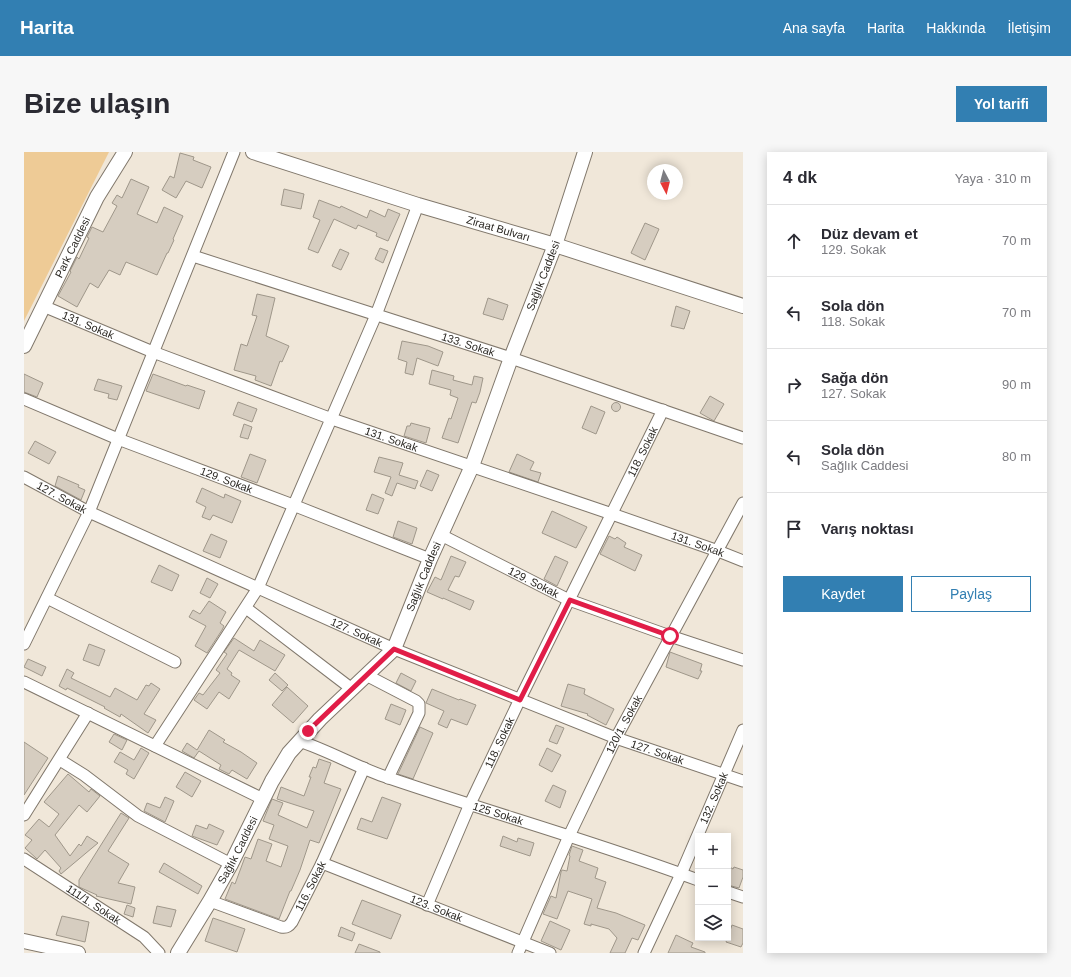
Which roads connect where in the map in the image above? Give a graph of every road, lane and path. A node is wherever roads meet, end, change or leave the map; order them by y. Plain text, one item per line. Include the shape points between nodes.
1 (125, 152) edge
2 (234, 152) edge
3 (585, 152) edge
4 (259, 153) edge
5 (418, 204) junction
6 (555, 245) junction
7 (193, 256) junction
8 (43, 306) junction
9 (743, 306) edge
10 (376, 316) junction
11 (24, 346) edge
12 (153, 352) junction
13 (511, 358) junction
14 (24, 399) edge
15 (663, 410) junction
16 (332, 419) junction
17 (743, 438) edge
18 (118, 439) junction
19 (472, 466) junction
20 (24, 477) edge
21 (743, 503) edge
22 (294, 505) junction
23 (89, 512) junction
24 (612, 514) junction
25 (441, 535) junction
26 (718, 550) junction
27 (430, 559) junction
28 (743, 561) edge
29 (258, 588) junction
30 (47, 598) junction
31 (570, 600) junction
32 (246, 608) junction
33 (670, 636) junction
34 (24, 644) edge
35 (394, 649) junction
36 (743, 660) edge
37 (175, 662) dead end
38 (366, 675) junction
39 (24, 682) edge
40 (352, 689) junction
41 (520, 700) junction
42 (88, 713) junction
43 (743, 730) edge
44 (616, 738) junction
45 (299, 741) junction
46 (155, 746) junction
47 (60, 760) junction
48 (364, 768) junction
49 (724, 775) junction
50 (388, 778) junction
51 (743, 781) edge
52 (263, 799) junction
53 (470, 804) junction
54 (24, 815) edge
55 (569, 836) junction
56 (24, 859) edge
57 (322, 863) junction
58 (231, 864) junction
59 (681, 874) junction
60 (695, 879) edge
61 (731, 893) edge
62 (743, 897) edge
63 (210, 901) junction
64 (427, 905) junction
65 (24, 941) edge
66 (523, 941) junction
67 (78, 953) edge
68 (159, 953) edge
69 (178, 953) edge
70 (518, 953) edge
71 (550, 953) edge
72 (644, 953) edge

1 - 8 street, Park Caddesi via 97,196
2 - 7 street
3 - 6 street, Sağlık Caddesi
4 - 5 street, Ziraat Bulvarı
5 - 6 street, Ziraat Bulvarı
5 - 10 street
6 - 9 street, Ziraat Bulvarı
6 - 13 street, Sağlık Caddesi
7 - 10 street, 133. Sokak
7 - 12 street
8 - 11 street, Park Caddesi
8 - 12 street, 131. Sokak
10 - 13 street, 133. Sokak
10 - 16 street
12 - 16 street, 131. Sokak
12 - 18 street
13 - 15 street, 133. Sokak
13 - 19 street, Sağlık Caddesi
14 - 18 street, 129. Sokak
15 - 17 street, 133. Sokak
15 - 24 street, 118. Sokak
16 - 19 street, 131. Sokak
16 - 22 street
18 - 22 street, 129. Sokak
18 - 23 street
19 - 24 street, 131. Sokak
19 - 25 street, Sağlık Caddesi
20 - 23 street, 127. Sokak
21 - 26 street, 120/1. Sokak
22 - 27 street, 129. Sokak
22 - 29 street
23 - 29 street, 127. Sokak
23 - 30 street
24 - 26 street, 131. Sokak
24 - 31 street, 118. Sokak
25 - 27 street, Sağlık Caddesi
25 - 31 street, 129. Sokak
26 - 28 street, 131. Sokak
26 - 33 street, 120/1. Sokak
27 - 35 street, Sağlık Caddesi
29 - 32 street
29 - 35 street, 127. Sokak
30 - 34 street
30 - 37 street
31 - 33 street, 129. Sokak
31 - 41 street, 118. Sokak
32 - 40 street
32 - 46 street
33 - 36 street, 129. Sokak
33 - 44 street, 120/1. Sokak
35 - 38 street, Sağlık Caddesi
35 - 41 street, 127. Sokak
38 - 40 street, Sağlık Caddesi
38 - 50 street via 419,704 419,713
39 - 42 street
40 - 45 street, Sağlık Caddesi
41 - 44 street, 127. Sokak
41 - 53 street, 118. Sokak
42 - 46 street
42 - 47 street
43 - 49 street, 132. Sokak
44 - 49 street, 127. Sokak
44 - 55 street, 120/1. Sokak
45 - 48 street, 125 Sokak
45 - 52 street, Sağlık Caddesi via 280,766
46 - 52 street
47 - 54 street
47 - 58 street via 138,816
48 - 50 street, 125 Sokak
48 - 57 street, 116. Sokak
49 - 51 street, 127. Sokak
49 - 59 street, 132. Sokak
50 - 53 street, 125 Sokak
52 - 58 street, Sağlık Caddesi
53 - 55 street, 125 Sokak
53 - 64 street, 118. Sokak
55 - 59 street, 125 Sokak
55 - 66 street, 120/1. Sokak
56 - 68 street, 111/1. Sokak via 144,937
57 - 63 street, 116. Sokak via 292,922 286,928
57 - 64 street, 123. Sokak
58 - 63 street, Sağlık Caddesi
59 - 60 street, 125 Sokak
59 - 72 street, 132. Sokak
61 - 62 street
63 - 69 street, Sağlık Caddesi
64 - 66 street, 123. Sokak
65 - 67 street
66 - 70 street, 120/1. Sokak
66 - 71 street, 123. Sokak

